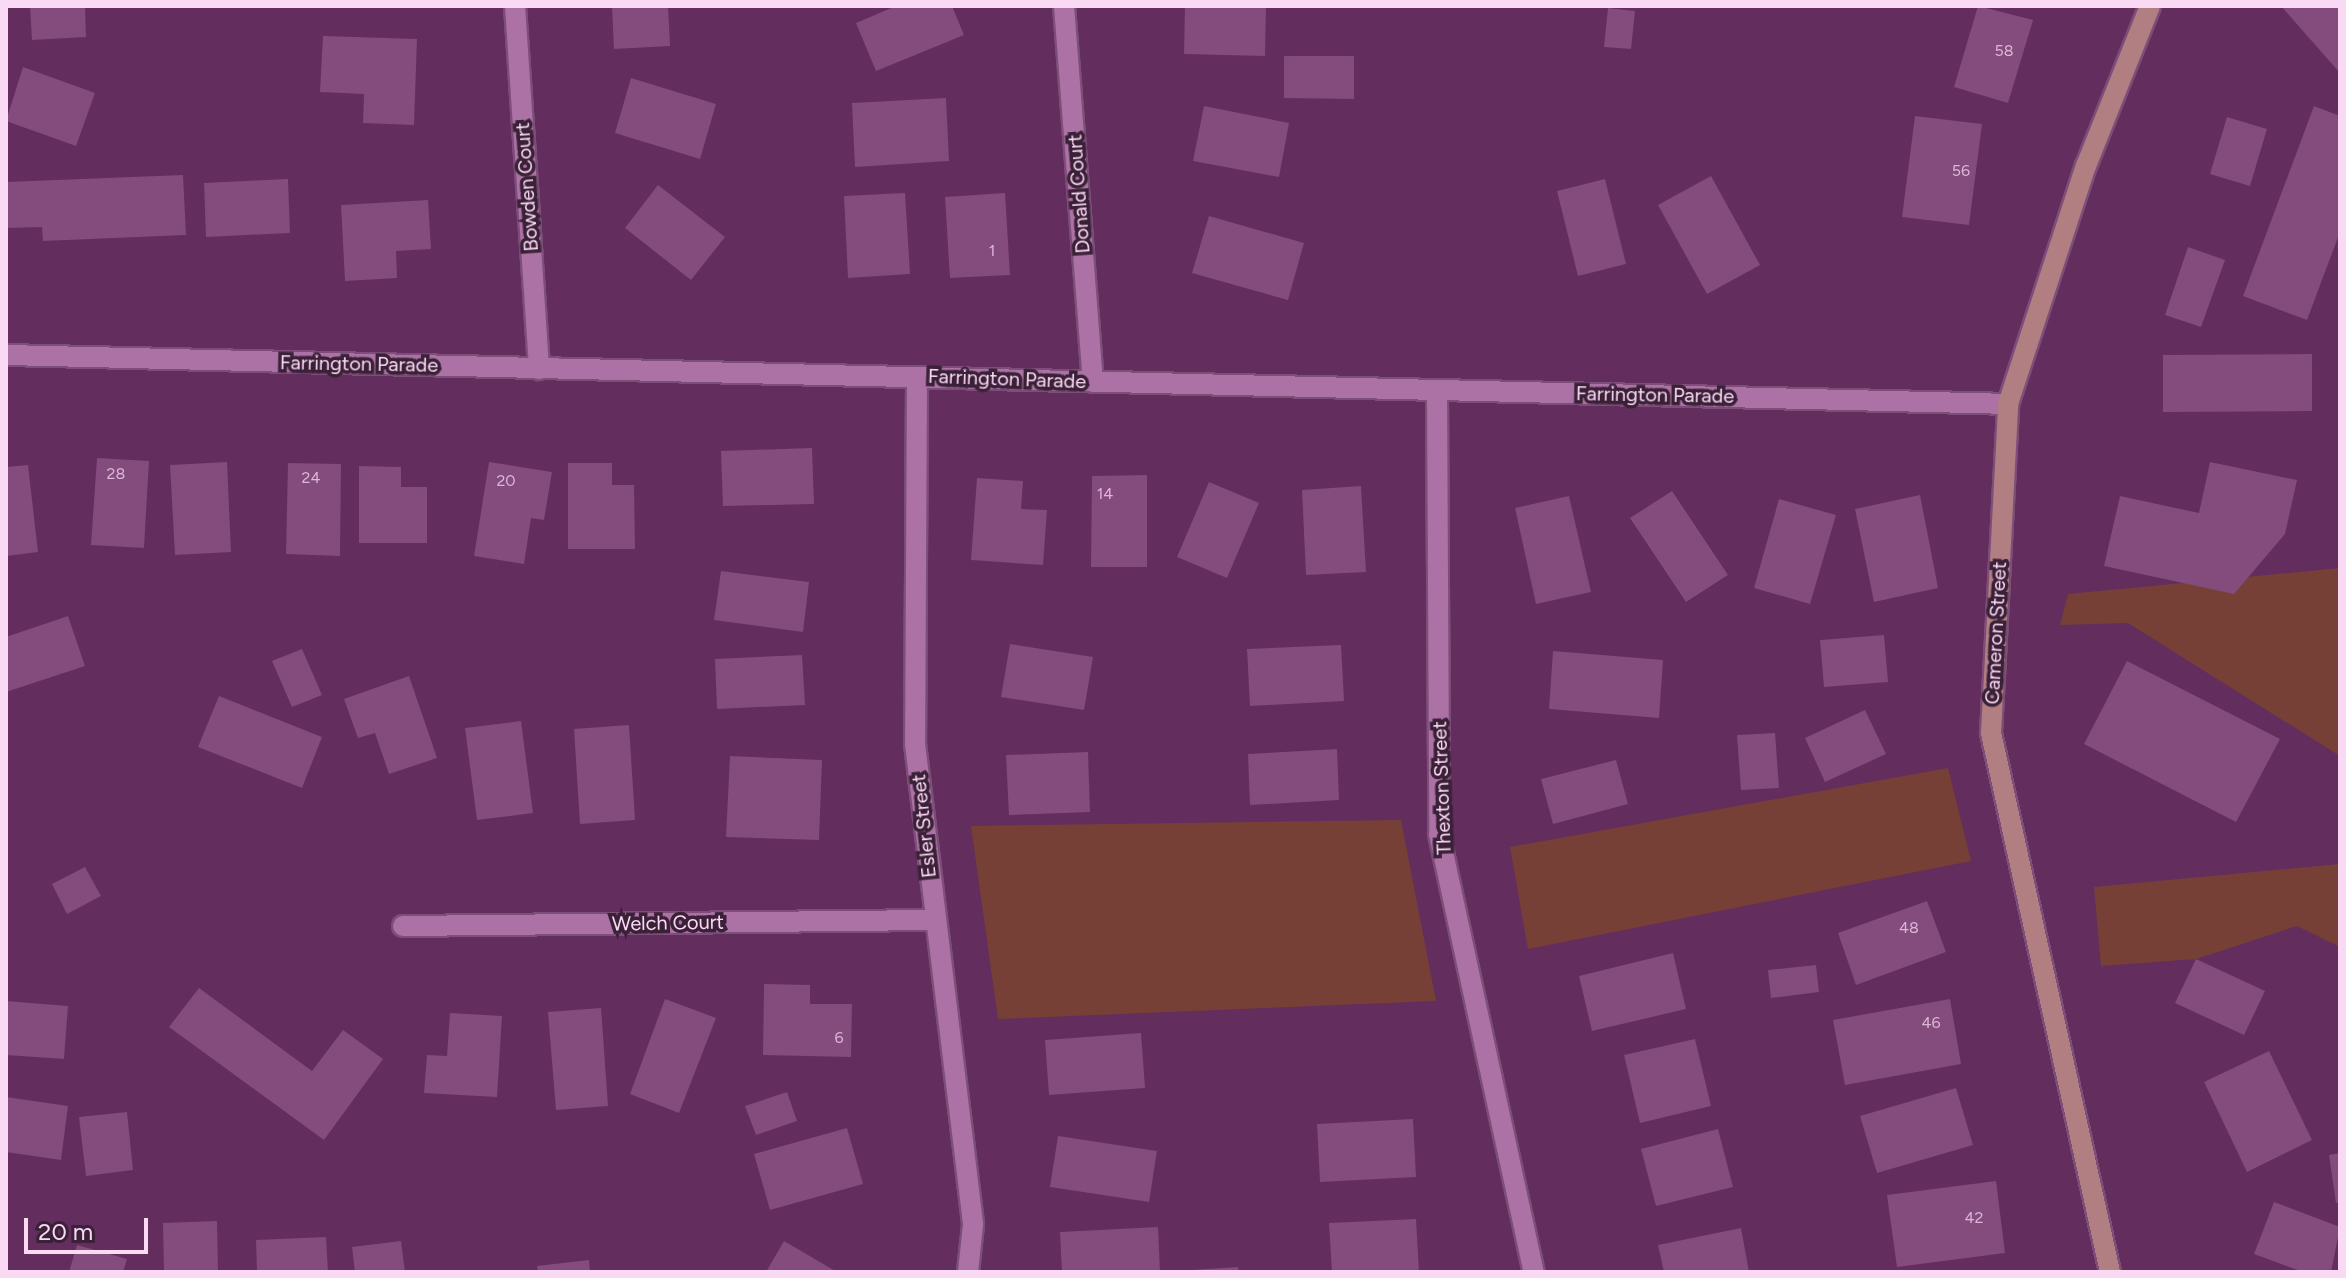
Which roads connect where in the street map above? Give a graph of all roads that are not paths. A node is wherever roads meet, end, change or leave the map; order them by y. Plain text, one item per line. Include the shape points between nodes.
1 (515, 6) edge
2 (1064, 6) edge
3 (2150, 6) edge
4 (6, 355) edge
5 (539, 369) junction
6 (917, 377) junction
7 (1093, 382) junction
8 (1437, 390) junction
9 (2008, 404) junction
10 (933, 920) junction
11 (403, 926) dead end
12 (968, 1272) edge
13 (1534, 1272) edge
14 (2110, 1272) edge

1 - 5 street, Bowden Court
2 - 7 street, Donald Court
3 - 9 street, Cameron Street via 2086,166
4 - 5 street, Farrington Parade
5 - 6 street, Farrington Parade
6 - 7 street, Farrington Parade
6 - 10 street, Esler Street via 915,744
7 - 8 street, Farrington Parade
8 - 9 street, Farrington Parade
8 - 13 street, Thexton Street via 1439,834
9 - 14 street, Cameron Street via 1991,733
10 - 11 street, Welch Court
10 - 12 street, Esler Street via 973,1225

